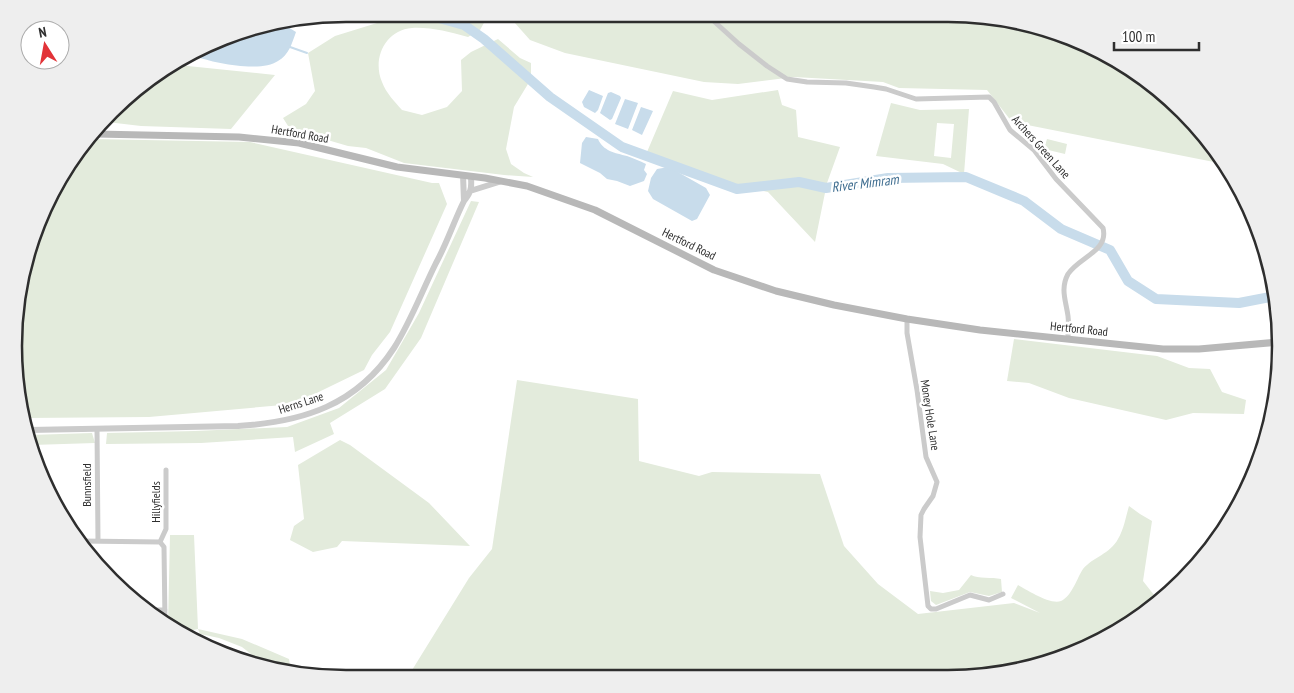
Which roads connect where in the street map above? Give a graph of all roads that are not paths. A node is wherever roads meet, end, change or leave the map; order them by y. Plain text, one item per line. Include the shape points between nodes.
1 (715, 22) edge
2 (102, 134) edge
3 (462, 175) junction
4 (471, 176) junction
5 (503, 181) junction
6 (470, 191) junction
7 (464, 201) junction
8 (907, 320) junction
9 (1068, 339) junction
10 (1272, 343) edge
11 (97, 429) junction
12 (34, 430) edge
13 (166, 470) dead end
14 (87, 541) edge
15 (98, 541) junction
16 (160, 542) junction
17 (1003, 594) dead end
18 (158, 610) edge
19 (165, 610) junction
20 (165, 615) edge

1 - 9 street, Archers Green Lane via 767,66 788,79 886,88 916,99 988,97 994,102 1010,130 1034,150 1056,179 1103,228 1104,239 1099,248 1078,263 1067,276 1063,291
2 - 3 main road, Hertford Road via 239,137 299,143 397,167
3 - 4 main road, Hertford Road
3 - 7 street, Herns Lane
4 - 5 main road, Hertford Road
4 - 6 street, Herns Lane
5 - 6 street
5 - 8 main road, Hertford Road via 595,210 714,270 767,288
6 - 7 street, Herns Lane
7 - 11 street, Herns Lane via 448,241 394,347 356,389 331,405 271,424
8 - 9 main road, Hertford Road
8 - 17 street, Money Hole Lane via 926,456 937,482 933,496 921,515 928,606 936,609 970,595 989,600
9 - 10 main road, Hertford Road via 1185,350
11 - 12 street, Herns Lane
11 - 15 street, Bunnsfield
13 - 16 street, Hillyfields via 166,528
14 - 15 street
15 - 16 street
16 - 19 street, Hillyfields via 164,547
18 - 19 street
19 - 20 street, Hillyfields

